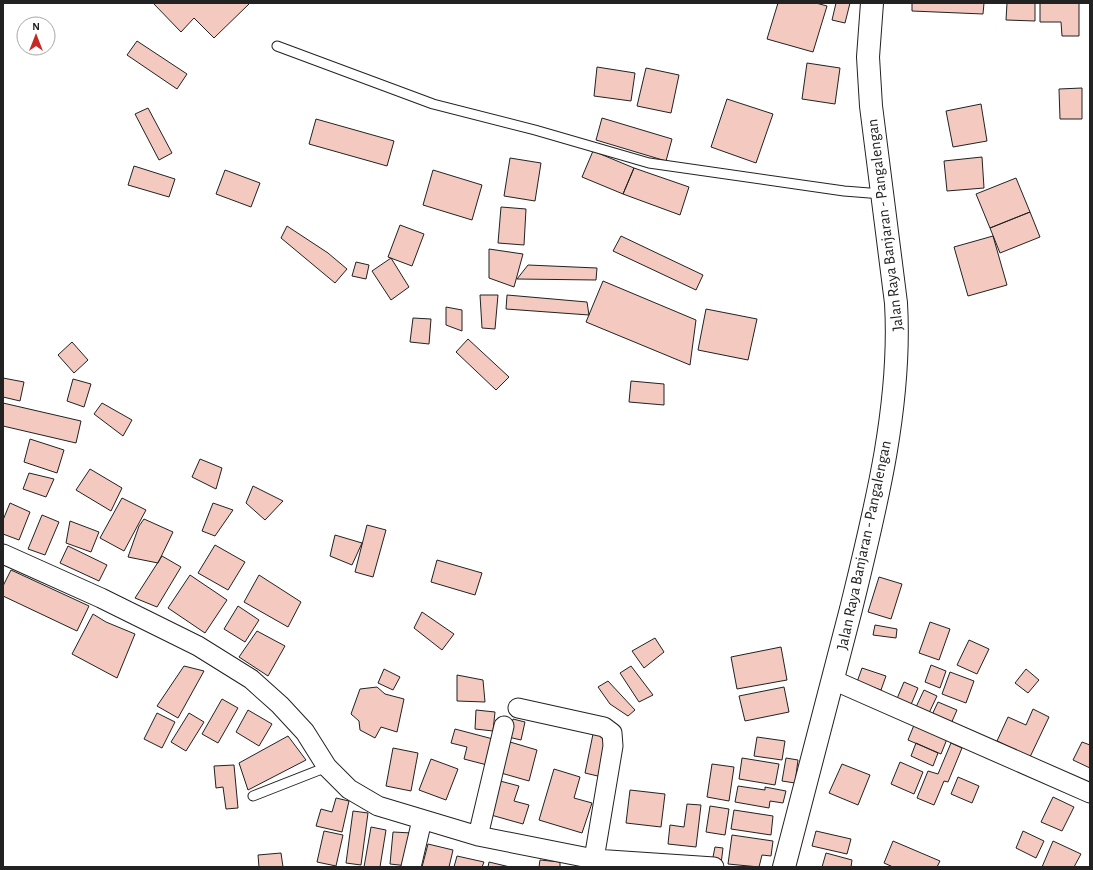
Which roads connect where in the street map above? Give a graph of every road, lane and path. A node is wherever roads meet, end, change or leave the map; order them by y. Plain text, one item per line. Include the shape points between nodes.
1 (872, 3) edge
2 (277, 46) dead end
3 (882, 194) junction
4 (3, 554) edge
5 (833, 680) junction
6 (518, 708) dead end
7 (504, 726) dead end
8 (326, 767) junction
9 (1090, 793) edge
10 (253, 796) dead end
11 (422, 820) junction
12 (478, 836) junction
13 (594, 859) junction
14 (411, 867) edge
15 (714, 867) edge
16 (784, 867) edge

1 - 3 main road, Jalan Raya Banjaran - Pangalengan via 868,57 870,106
2 - 3 lane via 433,104 649,163
3 - 5 main road, Jalan Raya Banjaran - Pangalengan via 898,334 895,384 879,487
4 - 8 street via 101,598 198,646 251,679 305,732
5 - 9 street
5 - 16 main road, Jalan Raya Banjaran - Pangalengan
6 - 13 street via 604,727 612,733 613,746
7 - 12 street
8 - 10 lane
8 - 11 street via 349,789 378,806
11 - 12 street
11 - 14 street
12 - 13 street
13 - 15 street

